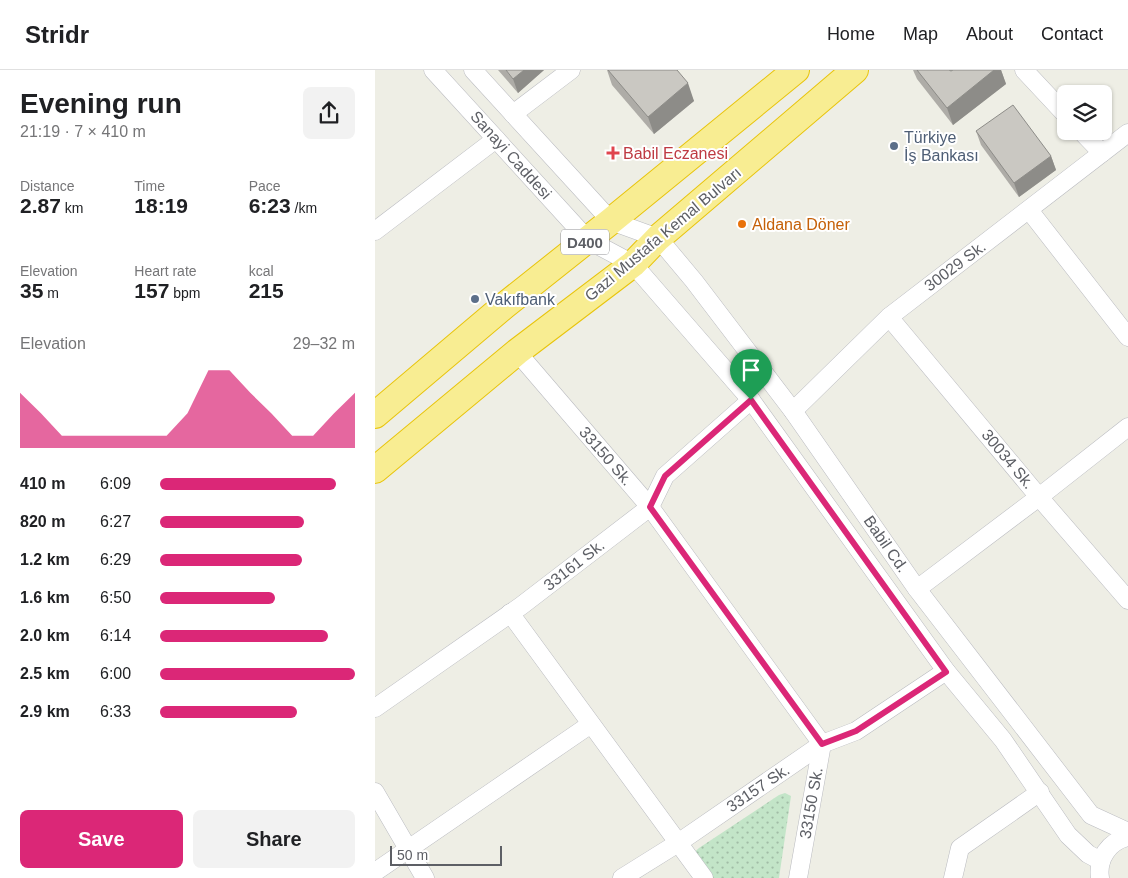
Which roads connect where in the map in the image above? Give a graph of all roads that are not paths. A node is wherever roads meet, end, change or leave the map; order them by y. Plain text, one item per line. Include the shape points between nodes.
1 (433, 70) edge
2 (473, 70) edge
3 (571, 70) edge
4 (796, 70) edge
5 (855, 70) edge
6 (1023, 70) edge
7 (1057, 106) edge
8 (513, 114) junction
9 (1128, 133) edge
10 (496, 139) junction
11 (1090, 140) edge
12 (1102, 153) junction
13 (1029, 210) junction
14 (611, 221) junction
15 (375, 231) edge
16 (658, 238) junction
17 (588, 240) junction
18 (633, 264) junction
19 (889, 317) junction
20 (1128, 337) edge
21 (517, 352) junction
22 (751, 400) junction
23 (793, 411) junction
24 (375, 415) edge
25 (1128, 427) edge
26 (375, 470) edge
27 (1039, 497) junction
28 (650, 507) junction
29 (917, 589) junction
30 (1128, 600) edge
31 (510, 614) junction
32 (946, 672) junction
33 (375, 708) edge
34 (591, 724) junction
35 (822, 744) junction
36 (375, 792) edge
37 (1040, 792) junction
38 (1128, 832) edge
39 (1128, 837) edge
40 (678, 843) junction
41 (408, 850) junction
42 (1100, 870) edge
43 (375, 872) edge
44 (425, 878) edge
45 (622, 878) edge
46 (704, 878) edge
47 (798, 878) edge
48 (953, 878) edge

1 - 10 street, Sanayi Caddesi
2 - 8 street, Sanayi Caddesi
3 - 8 street
4 - 14 highway, D400
5 - 16 highway, Gazi Mustafa Kemal Bulvarı / D400
6 - 7 street
8 - 14 street, Sanayi Caddesi
9 - 12 street, 30029 Sk.
10 - 15 street
10 - 17 street, Sanayi Caddesi
11 - 12 street
12 - 13 street, 30029 Sk.
13 - 19 street, 30029 Sk.
13 - 20 street
14 - 16 street
14 - 17 highway, D400
16 - 18 highway, Gazi Mustafa Kemal Bulvarı / D400
16 - 23 street, Babil Cd.
17 - 18 street, Sanayi Caddesi
17 - 24 highway, D400
18 - 21 highway, Gazi Mustafa Kemal Bulvarı / D400
18 - 22 street, Babil Cd.
19 - 23 street, 30029 Sk.
19 - 27 street, 30034 Sk.
21 - 26 highway, Gazi Mustafa Kemal Bulvarı / D400
21 - 28 street, 33150 Sk.
22 - 28 street, 33161 Sk. via 665,476
22 - 32 street, Babil Cd.
23 - 29 street, Babil Cd.
25 - 27 street
27 - 29 street
27 - 30 street, 30034 Sk.
28 - 31 street, 33161 Sk.
28 - 35 street, 33150 Sk.
29 - 38 street, Babil Cd. via 1091,815
31 - 33 street, 33161 Sk.
31 - 34 street
32 - 35 street, 33157 Sk. via 856,731
32 - 37 street, Babil Cd. via 1003,740
34 - 40 street
34 - 41 street
35 - 40 street, 33157 Sk.
35 - 47 street, 33150 Sk.
36 - 41 street
37 - 42 street, Babil Cd. via 1068,835
37 - 48 street via 960,848
39 - 42 street via 1114,842 1106,851
40 - 45 street, 33157 Sk.
40 - 46 street
41 - 43 street
41 - 44 street

